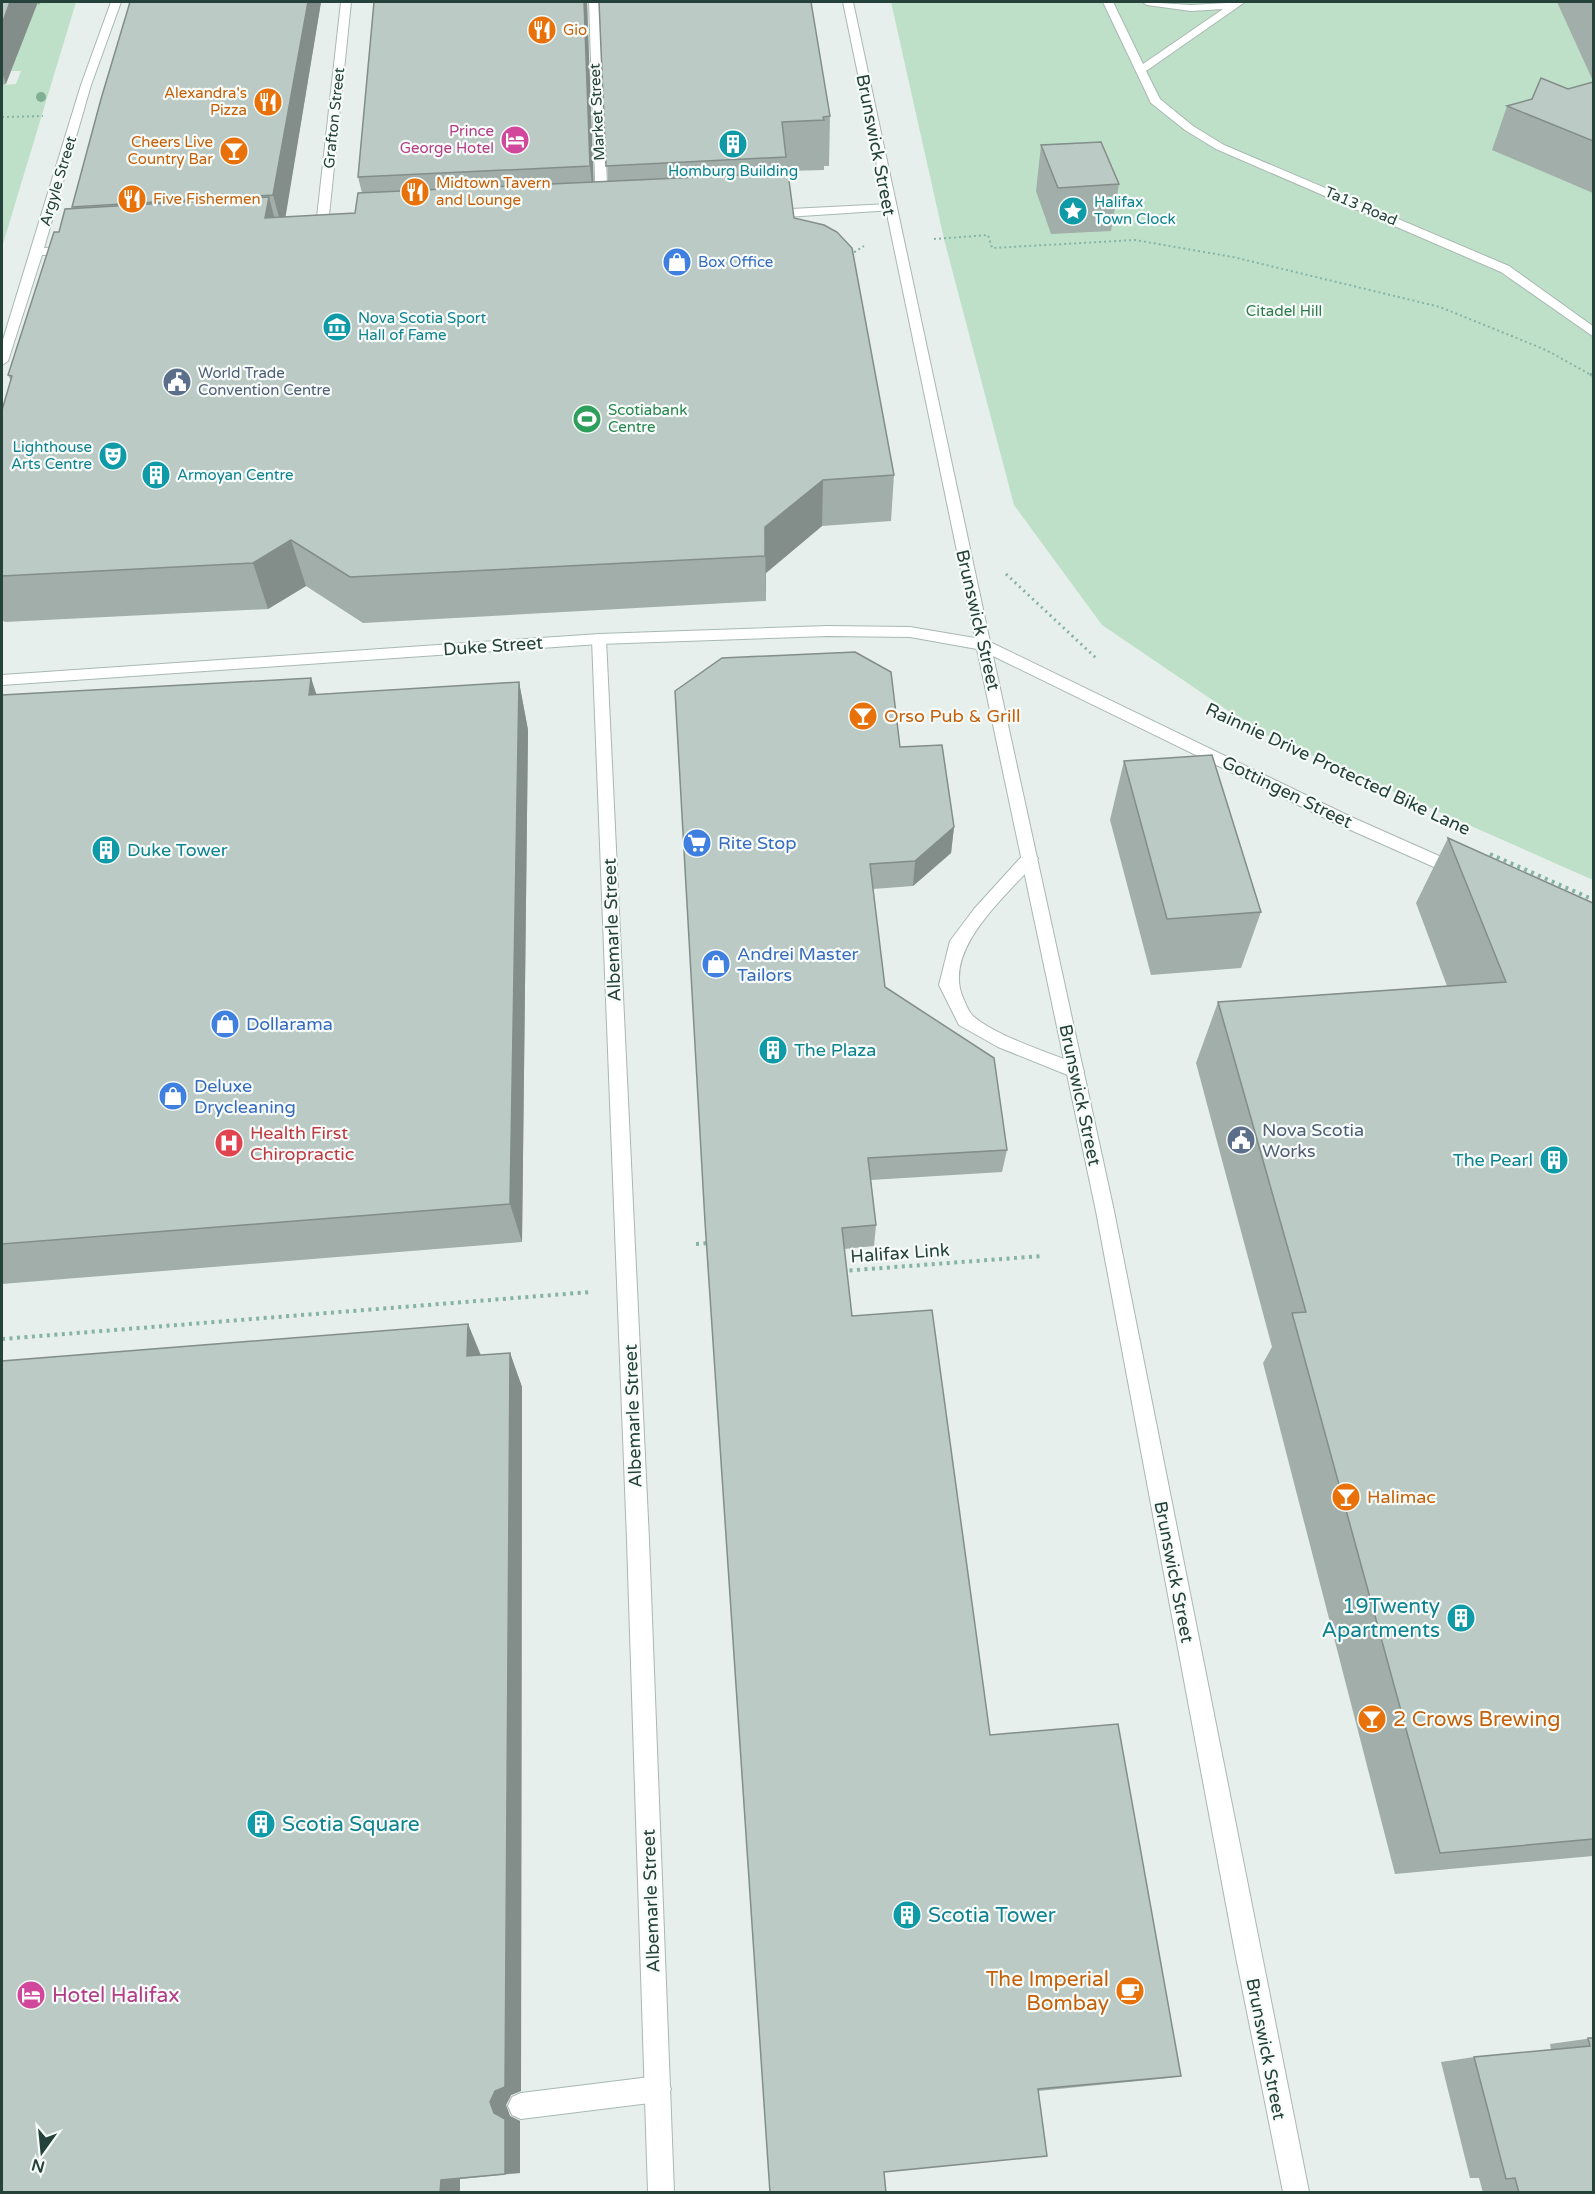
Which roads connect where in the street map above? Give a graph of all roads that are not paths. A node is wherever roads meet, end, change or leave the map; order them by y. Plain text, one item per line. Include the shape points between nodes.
1 (116, 2) edge
2 (346, 2) edge
3 (594, 2) edge
4 (848, 2) edge
5 (1108, 2) edge
6 (1147, 2) edge
7 (1238, 3) edge
8 (1140, 71) junction
9 (889, 208) junction
10 (756, 214) edge
11 (603, 222) edge
12 (321, 235) edge
13 (84, 249) edge
14 (37, 252) junction
15 (1593, 333) edge
16 (2, 361) edge
17 (599, 639) junction
18 (983, 645) junction
19 (2, 680) edge
20 (1030, 858) junction
21 (1474, 879) edge
22 (1075, 1071) junction
23 (658, 2089) junction
24 (520, 2106) dead end
25 (661, 2193) edge
26 (1296, 2193) edge

1 - 14 street, Argyle Street via 86,85
2 - 12 street, Grafton Street
3 - 11 street, Market Street
4 - 9 street, Brunswick Street
5 - 8 street, Ta13 Road
6 - 7 street via 1191,8
7 - 8 street
8 - 15 street, Ta13 Road via 1155,100 1220,147 1505,269
9 - 10 street
9 - 18 street, Brunswick Street
13 - 14 street
14 - 16 street, Argyle Street
17 - 18 street, Duke Street via 909,632
17 - 19 street, Duke Street
17 - 23 street, Albemarle Street
18 - 20 street, Brunswick Street
18 - 21 street, Gottingen Street via 1343,820
20 - 22 street, Brunswick Street
20 - 22 street via 956,946 948,985 965,1020 1004,1042
22 - 26 street, Brunswick Street
23 - 24 street
23 - 25 street, Albemarle Street

